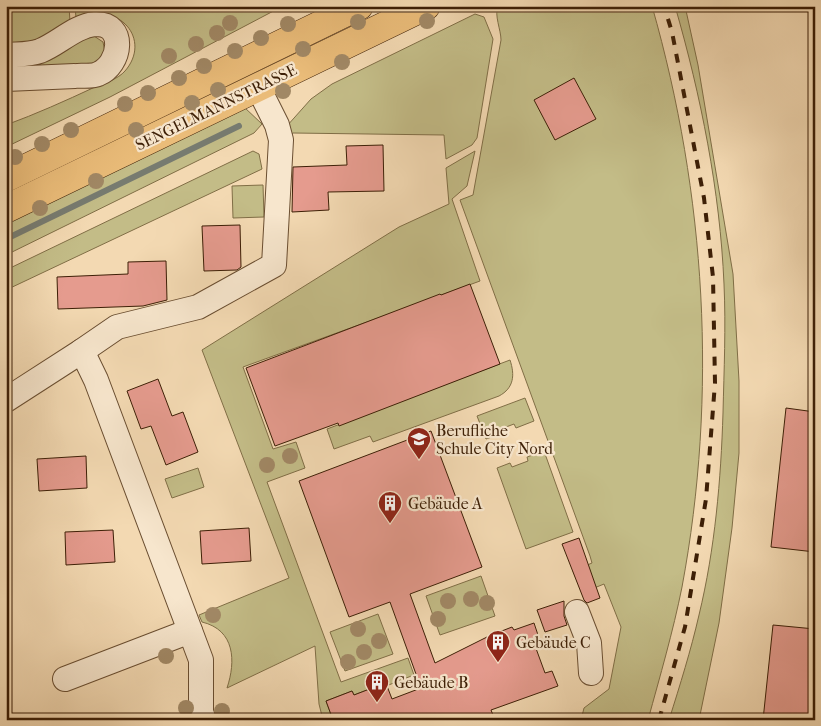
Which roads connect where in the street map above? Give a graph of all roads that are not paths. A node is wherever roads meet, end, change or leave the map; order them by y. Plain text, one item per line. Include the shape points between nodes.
1 (359, 6) edge
2 (426, 6) edge
3 (6, 55) edge
4 (6, 79) edge
5 (258, 87) junction
6 (6, 178) edge
7 (6, 208) edge
8 (82, 351) junction
9 (6, 400) edge
10 (577, 612) dead end
11 (190, 631) junction
12 (591, 673) dead end
13 (64, 679) dead end
14 (204, 720) edge

1 - 6 main road, SENGELMANNSTRASSE
2 - 5 main road, SENGELMANNSTRASSE
3 - 4 street via 30,54 95,24 114,32 118,42 118,54 98,74
5 - 7 main road, SENGELMANNSTRASSE
5 - 8 street via 281,140 274,265 198,306 117,327
8 - 9 street
8 - 11 street via 96,380
10 - 12 street via 589,644
11 - 13 street
11 - 14 street via 200,660

